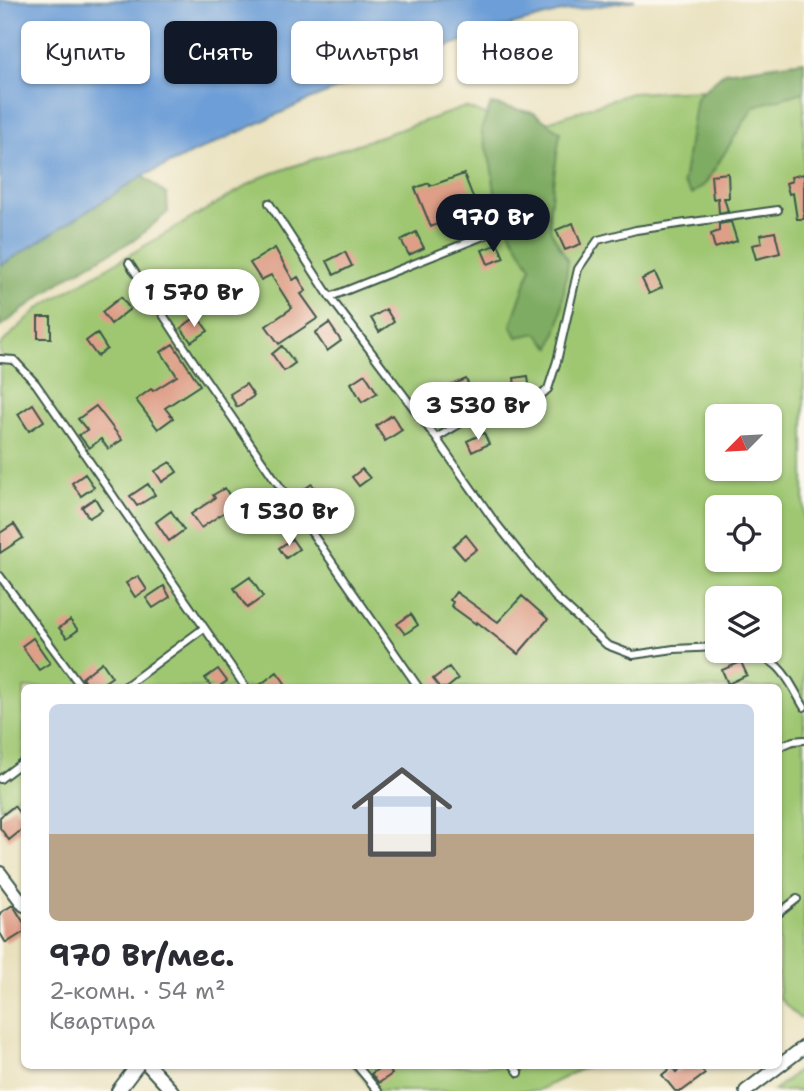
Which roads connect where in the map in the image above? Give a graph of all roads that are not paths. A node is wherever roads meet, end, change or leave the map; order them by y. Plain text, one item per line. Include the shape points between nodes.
1 (269, 203) dead end
2 (778, 210) dead end
3 (496, 230) dead end
4 (129, 262) dead end
5 (330, 297) junction
6 (0, 359) edge
7 (436, 438) junction
8 (0, 576) edge
9 (204, 628) junction
10 (705, 648) edge
11 (774, 663) edge
12 (79, 684) edge
13 (128, 684) edge
14 (243, 684) edge
15 (416, 684) edge
16 (804, 707) edge
17 (804, 740) edge
18 (782, 746) edge
19 (21, 763) edge
20 (0, 779) edge
21 (0, 873) edge
22 (797, 900) dead end
23 (21, 901) edge
24 (782, 911) edge
25 (802, 1054) edge
26 (782, 1067) edge
27 (135, 1069) edge
28 (152, 1069) edge
29 (360, 1069) edge
30 (516, 1069) edge
31 (779, 1069) edge
32 (519, 1073) dead end
33 (118, 1091) edge
34 (172, 1091) edge
35 (378, 1091) edge
36 (746, 1091) edge

1 - 5 lane
2 - 7 lane via 636,230 598,240 578,269 548,389 530,405 473,416
3 - 5 lane
4 - 15 lane
5 - 7 lane
6 - 9 lane via 14,360 36,384
7 - 10 lane via 554,596 607,645 633,655
8 - 12 lane
9 - 13 lane
9 - 14 lane
11 - 16 lane via 781,667
17 - 18 lane
19 - 20 lane
21 - 23 street
22 - 24 lane
25 - 26 street
27 - 33 street
28 - 34 street
29 - 35 lane
30 - 32 lane
31 - 36 street

